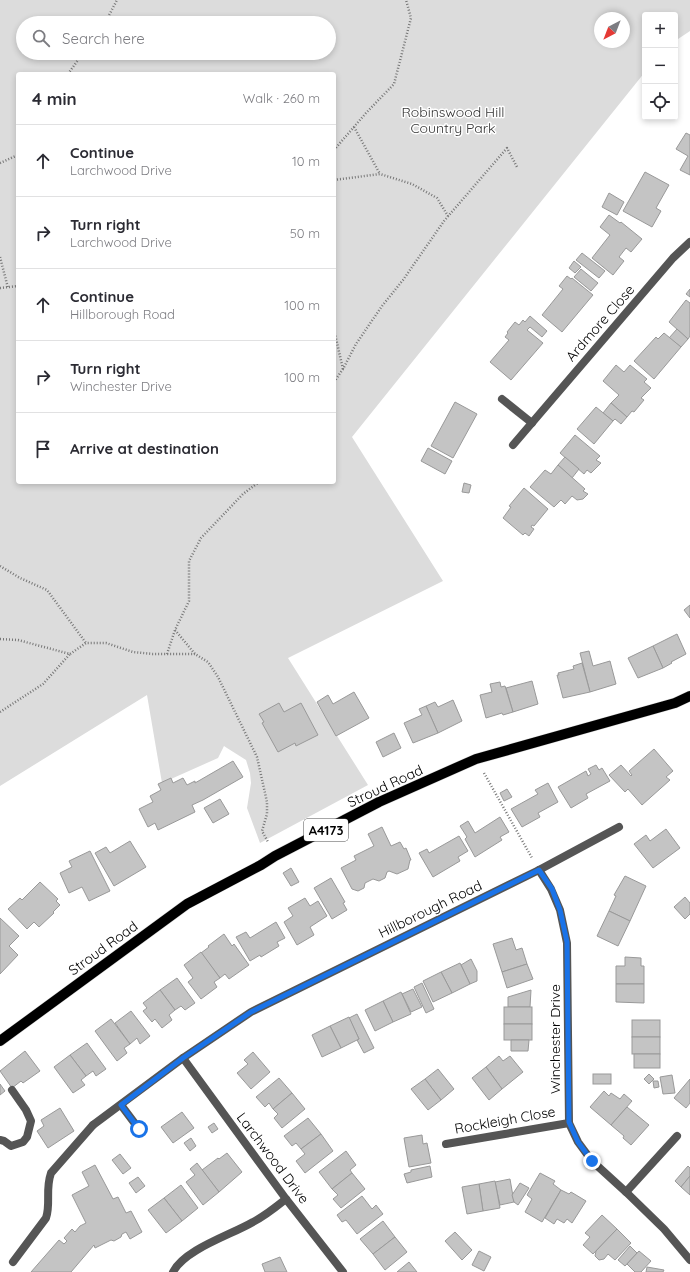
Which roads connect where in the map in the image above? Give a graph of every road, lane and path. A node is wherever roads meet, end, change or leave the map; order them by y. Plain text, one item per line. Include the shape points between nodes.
1 (117, 0) edge
2 (406, 0) edge
3 (109, 16) edge
4 (78, 60) edge
5 (69, 72) edge
6 (354, 127) junction
7 (336, 148) edge
8 (16, 156) edge
9 (0, 163) edge
10 (517, 167) dead end
11 (380, 174) junction
12 (336, 180) edge
13 (448, 216) junction
14 (690, 242) edge
15 (0, 256) edge
16 (16, 286) edge
17 (0, 288) edge
18 (8, 288) junction
19 (336, 339) edge
20 (343, 369) junction
21 (336, 379) edge
22 (502, 399) dead end
23 (532, 423) junction
24 (513, 445) dead end
25 (256, 484) edge
26 (0, 566) edge
27 (175, 630) junction
28 (0, 639) edge
29 (86, 643) junction
30 (70, 654) junction
31 (167, 654) junction
32 (195, 654) junction
33 (690, 696) edge
34 (0, 712) edge
35 (476, 759) junction
36 (619, 827) dead end
37 (275, 856) junction
38 (539, 870) junction
39 (0, 1041) edge
40 (183, 1058) junction
41 (12, 1090) dead end
42 (121, 1105) junction
43 (569, 1122) junction
44 (139, 1129) dead end
45 (677, 1136) dead end
46 (0, 1140) edge
47 (446, 1144) dead end
48 (626, 1192) junction
49 (286, 1199) junction
50 (690, 1260) edge
51 (13, 1262) dead end
52 (173, 1272) edge
53 (343, 1272) edge

1 - 3 path
2 - 6 path via 411,18 394,84
4 - 5 path
6 - 7 path
6 - 11 path
8 - 9 path
10 - 13 path via 507,148
11 - 12 path
11 - 13 path via 412,184 437,198
13 - 20 path via 382,306 356,344
14 - 23 street, Ardmore Close via 673,258
15 - 18 path
16 - 18 path
17 - 18 path
19 - 20 path
20 - 21 path
22 - 23 street
23 - 24 street, Ardmore Close
25 - 27 path via 243,494 201,538 189,561 189,601
26 - 29 path via 47,590
27 - 31 path
27 - 32 path
28 - 30 path via 18,640
29 - 30 path
29 - 31 path via 106,643 133,652
30 - 34 path via 43,684
31 - 32 path
32 - 37 path via 208,662 218,677 257,757 267,802 267,814 262,831
33 - 35 main road, Stroud Road / A4173 via 675,703
35 - 37 main road, Stroud Road / A4173 via 379,802
35 - 38 path
36 - 38 street, Hillborough Road
37 - 39 main road, Stroud Road / A4173 via 187,904
38 - 40 street, Hillborough Road via 251,1012
38 - 43 street, Winchester Drive via 552,889 567,942
40 - 42 street
40 - 49 street, Larchwood Drive
41 - 46 street via 31,1121 23,1142 11,1146
42 - 44 street
42 - 51 street via 93,1125 51,1173 48,1183 49,1210 46,1218
43 - 47 street, Rockleigh Close
43 - 48 street, Winchester Drive via 578,1142 592,1161
45 - 48 street
48 - 50 street, Winchester Drive via 664,1229
49 - 52 street via 255,1222 189,1254 176,1265
49 - 53 street, Larchwood Drive

